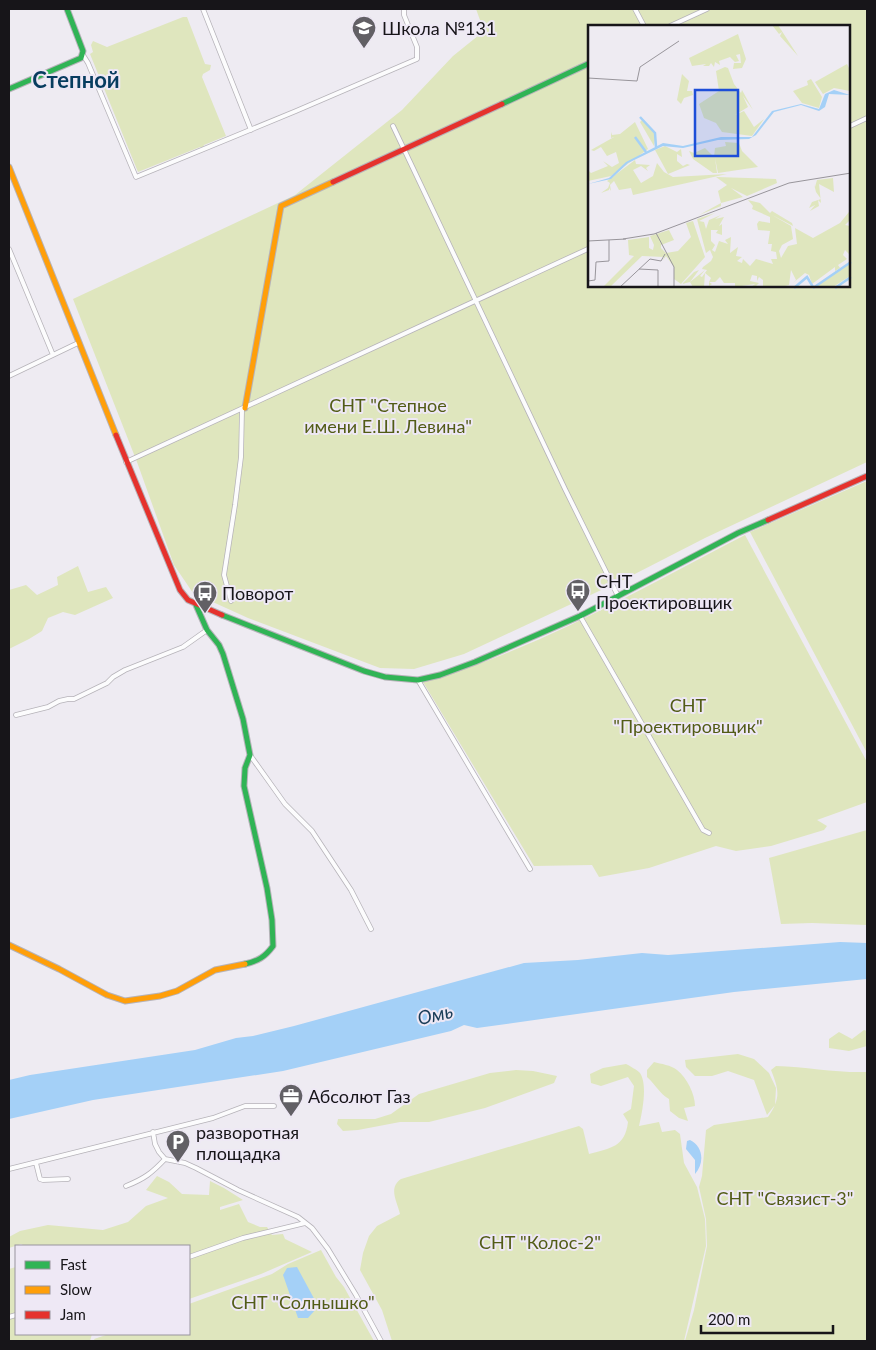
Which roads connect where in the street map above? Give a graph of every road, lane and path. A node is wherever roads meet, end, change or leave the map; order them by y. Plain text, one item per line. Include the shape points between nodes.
1 (67, 9) edge
2 (203, 9) edge
3 (404, 9) edge
4 (635, 9) edge
5 (707, 9) edge
6 (643, 25) edge
7 (672, 25) edge
8 (83, 55) junction
9 (588, 64) edge
10 (9, 89) edge
11 (867, 118) edge
12 (393, 126) dead end
13 (851, 126) edge
14 (251, 130) junction
15 (404, 149) junction
16 (9, 167) edge
17 (9, 249) edge
18 (588, 249) edge
19 (475, 302) junction
20 (78, 343) junction
21 (53, 355) junction
22 (9, 376) edge
23 (244, 409) junction
24 (126, 462) junction
25 (867, 476) edge
26 (618, 596) junction
27 (231, 601) dead end
28 (196, 605) junction
29 (580, 616) junction
30 (207, 630) junction
31 (418, 680) junction
32 (16, 715) dead end
33 (250, 755) junction
34 (709, 833) dead end
35 (530, 869) dead end
36 (371, 929) dead end
37 (9, 945) edge
38 (274, 1106) dead end
39 (153, 1132) junction
40 (165, 1159) junction
41 (36, 1162) junction
42 (9, 1169) edge
43 (68, 1179) dead end
44 (126, 1186) dead end
45 (305, 1223) junction
46 (190, 1257) edge
47 (381, 1341) edge

1 - 8 street
2 - 14 street
3 - 14 street via 417,47 417,59
4 - 6 street
5 - 7 street
8 - 10 street via 78,61
8 - 14 street via 136,177
9 - 15 street
11 - 13 street
12 - 15 street
15 - 19 street
15 - 23 street via 281,206
16 - 20 street
17 - 21 street
18 - 19 street
19 - 23 street
19 - 26 street
20 - 21 street
20 - 24 street
21 - 22 street
23 - 24 street
23 - 27 street via 236,505 224,575
24 - 28 street via 180,590
25 - 26 street via 738,533
26 - 29 street
28 - 30 street
28 - 31 street via 364,671
29 - 31 street via 475,662
29 - 34 street via 703,830
30 - 32 street via 183,647 125,670 74,699
30 - 33 street via 219,645 228,668
31 - 35 street
33 - 36 street via 285,804 312,831 351,890
33 - 37 street via 244,786 272,920 272,946 266,955 256,961 215,970 177,991 125,1000 107,995
38 - 39 street via 245,1106 213,1118
39 - 40 street via 155,1144
39 - 41 street
40 - 44 street via 153,1172
40 - 45 street via 196,1168
41 - 42 street
41 - 43 street via 40,1179
45 - 46 street via 243,1238
45 - 47 street via 328,1249

